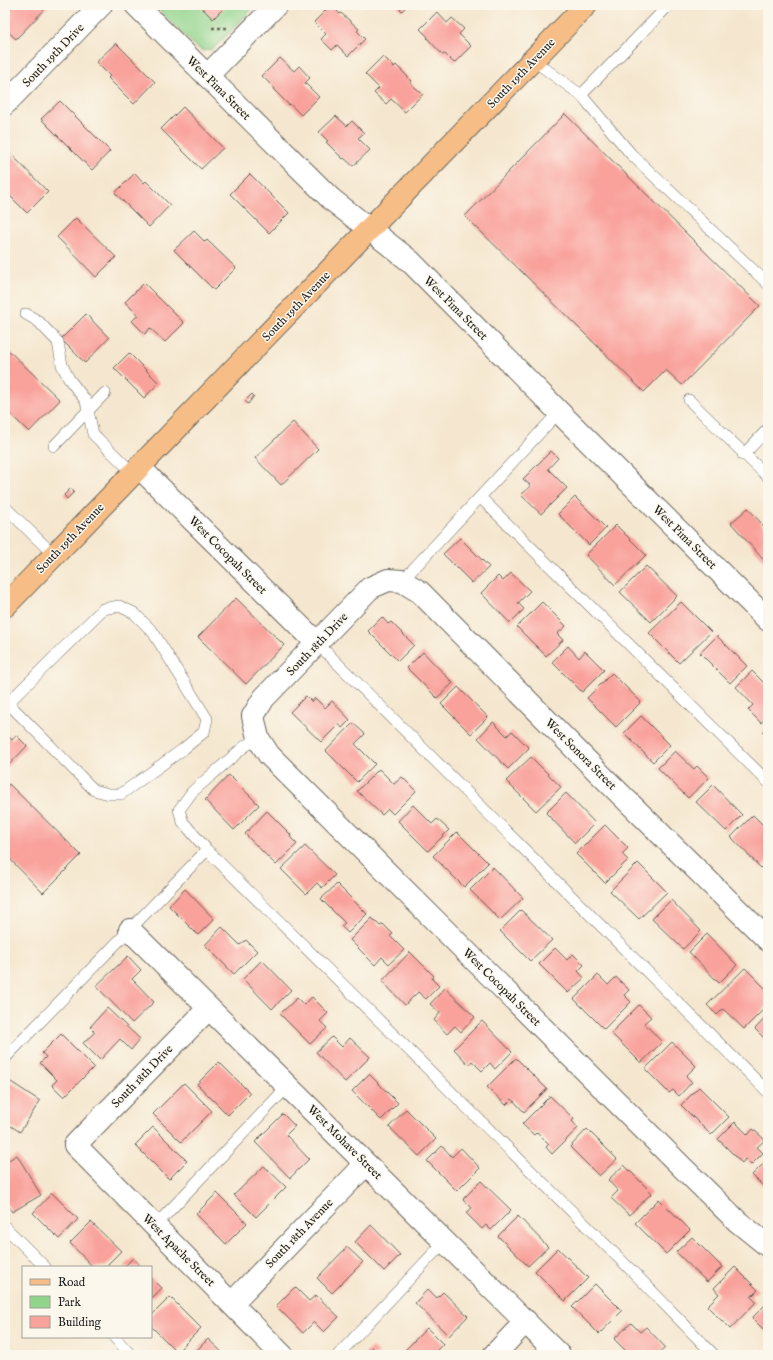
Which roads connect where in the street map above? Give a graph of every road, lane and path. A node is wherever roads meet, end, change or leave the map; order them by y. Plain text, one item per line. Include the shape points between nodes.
1 (101, 5) edge
2 (136, 5) edge
3 (276, 5) edge
4 (586, 5) edge
5 (669, 5) edge
6 (212, 28) dead end
7 (230, 29) dead end
8 (533, 60) junction
9 (207, 76) junction
10 (581, 96) junction
11 (5, 104) edge
12 (369, 230) junction
13 (768, 284) edge
14 (26, 314) dead end
15 (105, 393) dead end
16 (689, 400) dead end
17 (88, 410) junction
18 (559, 412) junction
19 (768, 429) edge
20 (54, 446) dead end
21 (743, 455) junction
22 (136, 470) junction
23 (768, 477) edge
24 (480, 497) junction
25 (5, 507) edge
26 (54, 555) junction
27 (395, 581) junction
28 (5, 606) edge
29 (768, 620) edge
30 (317, 643) junction
31 (6, 702) edge
32 (253, 716) joint
33 (258, 738) junction
34 (768, 782) edge
35 (207, 850) junction
36 (130, 930) junction
37 (768, 940) edge
38 (209, 1008) junction
39 (5, 1058) edge
40 (288, 1086) junction
41 (768, 1092) edge
42 (75, 1145) joint
43 (366, 1164) junction
44 (155, 1226) junction
45 (5, 1227) edge
46 (445, 1241) junction
47 (768, 1246) edge
48 (44, 1266) edge
49 (232, 1303) junction
50 (526, 1322) junction
51 (115, 1338) edge
52 (131, 1355) edge
53 (282, 1355) edge
54 (338, 1355) edge
55 (494, 1355) edge
56 (559, 1355) edge
57 (714, 1355) edge

1 - 11 street, South 19th Drive
2 - 9 street, West Pima Street
3 - 9 street
4 - 8 main road, South 19th Avenue
5 - 10 lane
6 - 7 path
8 - 10 lane
8 - 12 main road, South 19th Avenue
9 - 12 street, West Pima Street via 331,199
10 - 13 lane via 631,154
12 - 18 street, West Pima Street via 410,261
12 - 22 main road, South 19th Avenue
14 - 17 lane via 38,321 58,342 62,364 69,379 86,401
15 - 17 lane
16 - 21 lane
17 - 20 lane
17 - 22 lane via 93,434
18 - 24 lane
18 - 29 street, West Pima Street
19 - 21 lane
21 - 23 lane
22 - 26 main road, South 19th Avenue
22 - 30 street, West Cocopah Street
24 - 27 lane
24 - 34 lane
25 - 26 lane
26 - 28 main road, South 19th Avenue
27 - 30 street, South 18th Drive via 370,588
27 - 37 street, West Sonora Street via 420,592
30 - 32 street, South 18th Drive via 264,698
30 - 41 lane
31 - 31 lane via 94,790 109,794 121,794 182,750 204,732 207,719 153,632 134,613 119,606 103,609
32 - 33 street, West Cocopah Street
33 - 35 lane via 245,746 192,792 180,810 183,822
33 - 47 street, West Cocopah Street via 270,754 655,1140 737,1221
35 - 36 lane
35 - 57 lane
36 - 38 street, West Mohave Street
36 - 39 lane
38 - 40 street, West Mohave Street
38 - 42 street, South 18th Drive
40 - 43 street, West Mohave Street
40 - 44 lane
42 - 44 street, West Apache Street
43 - 46 street, West Mohave Street
43 - 49 street, South 18th Avenue
44 - 49 street, West Apache Street
45 - 48 lane
46 - 50 street, West Mohave Street
46 - 54 lane
49 - 53 street, West Apache Street
50 - 55 street
50 - 56 street, West Mohave Street
51 - 52 lane

